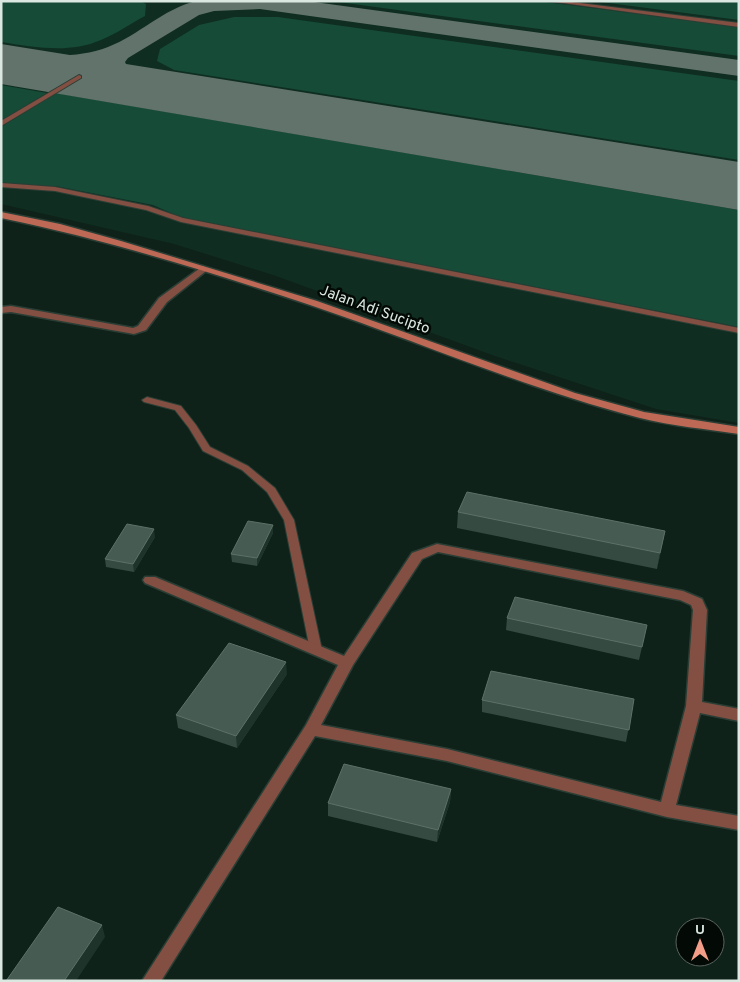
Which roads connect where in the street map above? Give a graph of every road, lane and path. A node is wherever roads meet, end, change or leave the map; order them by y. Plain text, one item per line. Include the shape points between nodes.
1 (550, 1) edge
2 (739, 25) edge
3 (79, 77) dead end
4 (1, 124) edge
5 (1, 185) edge
6 (1, 215) edge
7 (203, 269) junction
8 (1, 310) edge
9 (739, 331) edge
10 (147, 400) dead end
11 (739, 431) edge
12 (150, 580) dead end
13 (316, 650) junction
14 (347, 663) junction
15 (694, 706) junction
16 (739, 715) edge
17 (311, 729) junction
18 (667, 810) junction
19 (739, 823) edge
20 (152, 981) edge

1 - 2 lane
3 - 4 lane
5 - 9 lane via 65,191 148,208 180,220
6 - 7 street, Jalan Adi Sucipto via 60,227
7 - 8 street via 163,300 142,328 134,331
7 - 11 street, Jalan Adi Sucipto via 313,303 571,395 643,415
10 - 13 lane via 178,408 206,449 246,468 271,490 289,520
12 - 13 street
13 - 14 street
14 - 15 street via 417,556 437,548 683,596 696,602 700,610
14 - 17 street
15 - 16 street
15 - 18 street
17 - 18 street via 447,754
17 - 20 street
18 - 19 street

